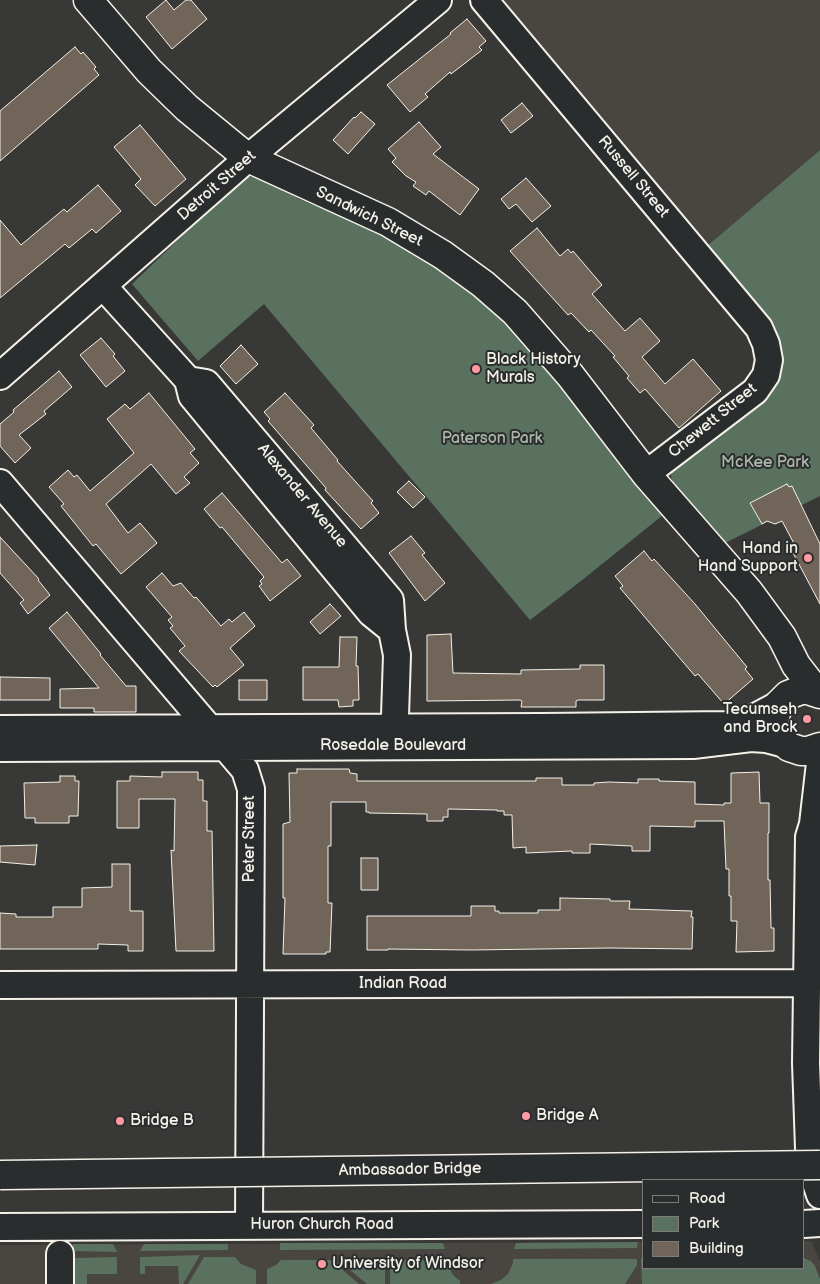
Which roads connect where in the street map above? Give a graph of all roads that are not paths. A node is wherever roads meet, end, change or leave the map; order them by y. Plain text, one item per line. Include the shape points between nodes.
1 (88, 0) edge
2 (438, 0) edge
3 (484, 0) edge
4 (248, 158) junction
5 (103, 286) junction
6 (769, 360) joint
7 (0, 376) edge
8 (646, 474) junction
9 (0, 483) edge
10 (749, 592) junction
11 (818, 692) edge
12 (778, 705) junction
13 (0, 729) edge
14 (394, 737) junction
15 (217, 738) junction
16 (0, 748) edge
17 (806, 751) edge
18 (807, 983) junction
19 (250, 984) junction
20 (0, 985) edge
21 (820, 1165) edge
22 (0, 1175) edge
23 (820, 1195) edge
24 (820, 1223) edge
25 (642, 1224) edge
26 (805, 1224) edge
27 (249, 1226) junction
28 (0, 1227) edge
29 (60, 1254) dead end
30 (60, 1284) edge

1 - 4 main road, Sandwich Street via 149,71 187,108
2 - 4 street, Detroit Street
3 - 6 street, Russell Street via 759,328
4 - 5 street, Detroit Street
4 - 8 main road, Sandwich Street via 388,222 443,254 482,284 515,312 570,375
5 - 7 street, Detroit Street
5 - 14 street, Alexander Avenue via 188,380 206,383 390,600 397,654
6 - 8 street, Chewett Street via 766,375 755,391
8 - 10 main road, Sandwich Street
9 - 15 street, Peter Street
10 - 11 main road via 782,637 802,675
10 - 12 main road via 777,661
11 - 12 main road via 794,692
12 - 14 street, Rosedale Boulevard via 748,721 728,725
12 - 17 main road via 774,716 778,736
13 - 15 street, Rosedale Boulevard
14 - 15 street, Rosedale Boulevard
14 - 17 street, Rosedale Boulevard via 693,745 751,738
15 - 16 street, Rosedale Boulevard
15 - 19 street, Peter Street via 245,770 250,789
17 - 18 street via 803,781 804,824 809,837
18 - 19 street, Indian Road
18 - 23 street via 808,1148
19 - 20 street, Indian Road
19 - 27 street, Peter Street
21 - 22 main road, Ambassador Bridge, bridge
24 - 26 street
25 - 27 street, Huron Church Road
27 - 28 street, Huron Church Road
29 - 30 street

